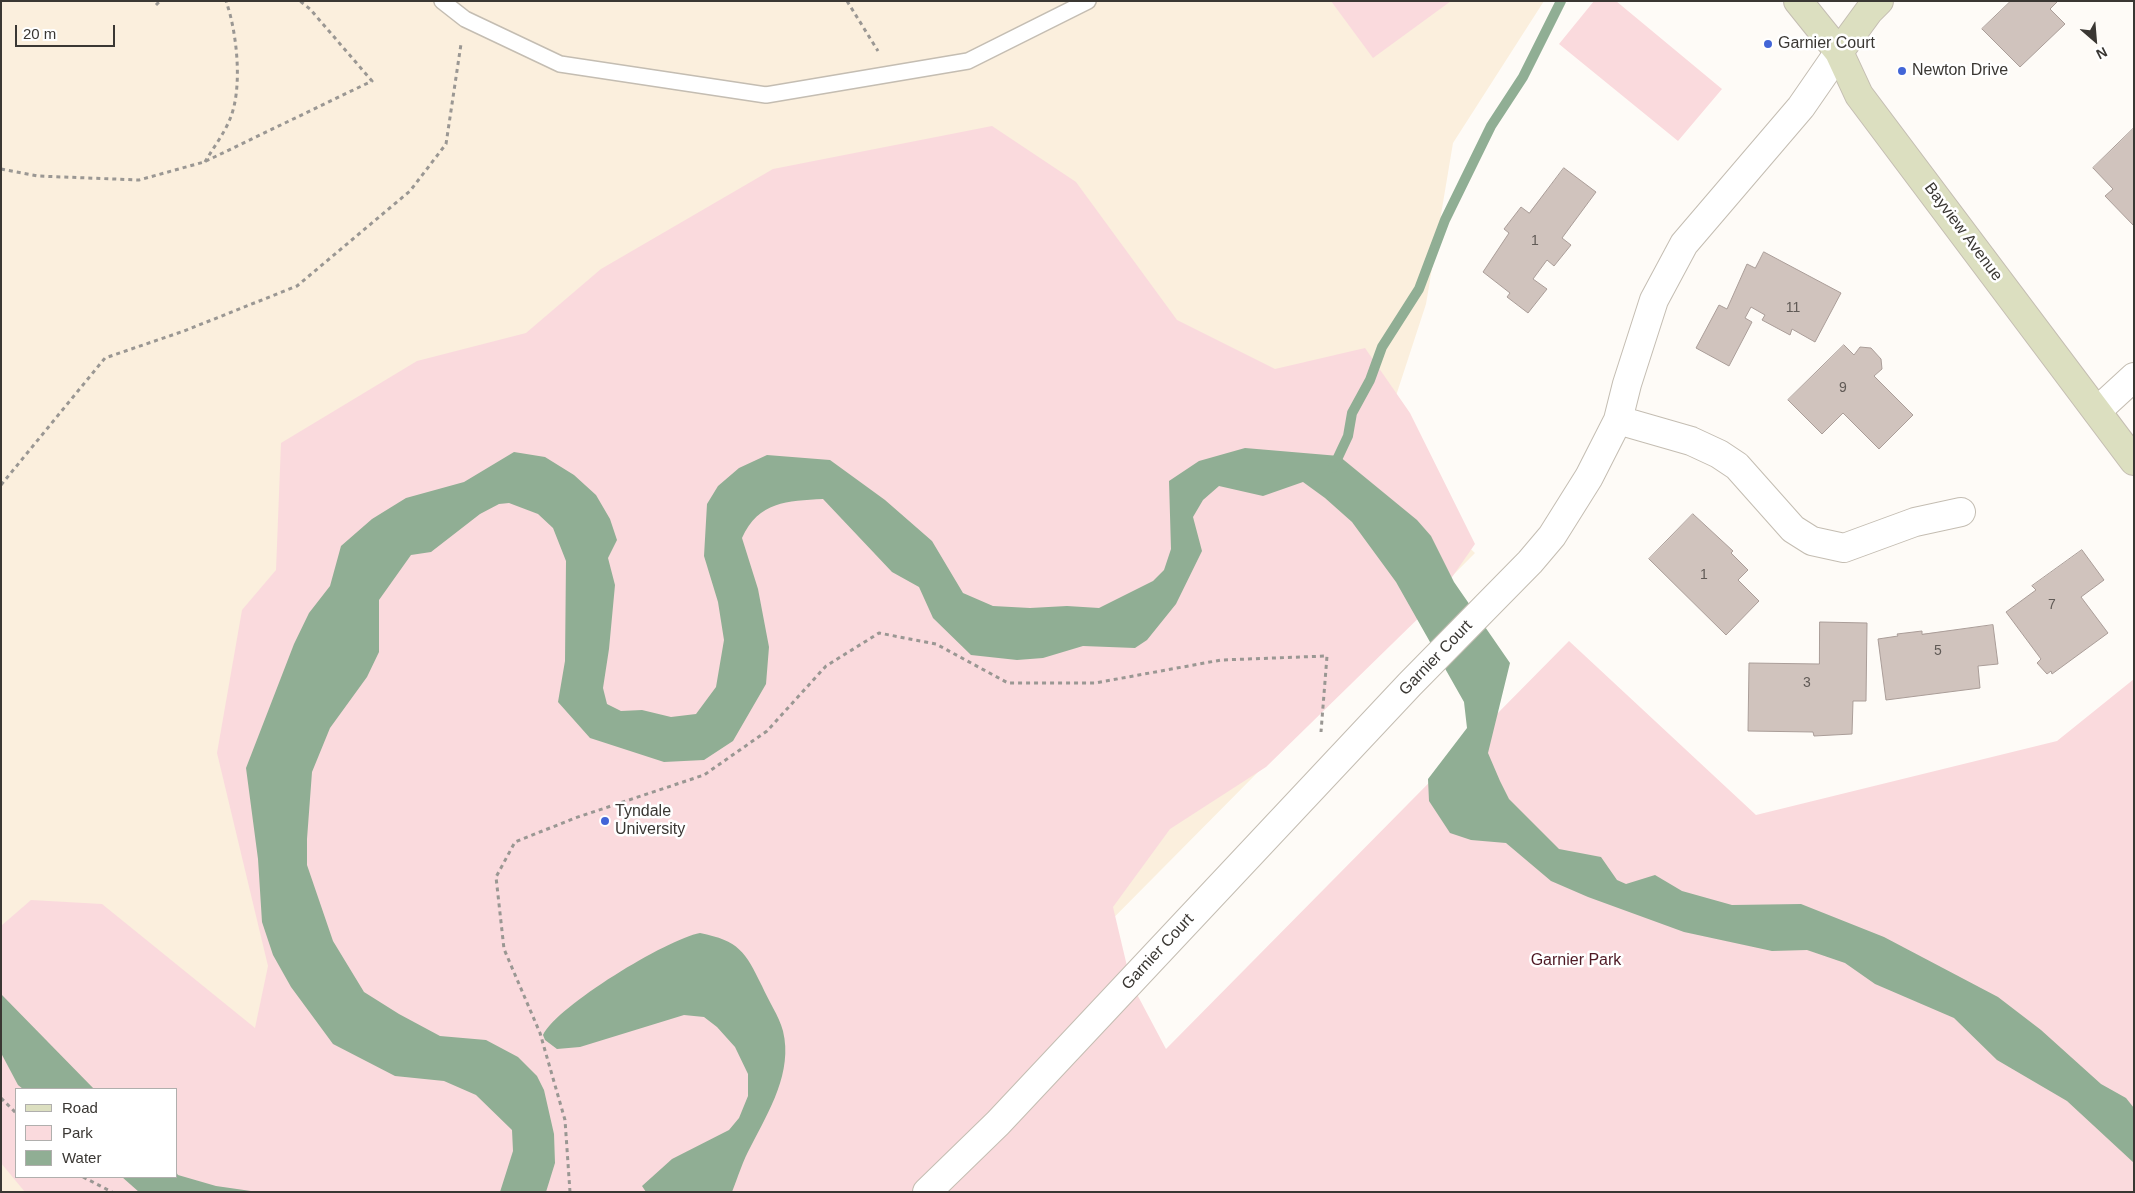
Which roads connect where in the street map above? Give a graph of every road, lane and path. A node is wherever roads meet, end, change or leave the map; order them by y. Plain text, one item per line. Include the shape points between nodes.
1 (160, 1) edge
2 (226, 1) edge
3 (300, 1) edge
4 (442, 1) edge
5 (847, 1) edge
6 (1088, 1) edge
7 (1798, 1) edge
8 (1879, 1) edge
9 (156, 5) dead end
10 (465, 19) junction
11 (1839, 52) junction
12 (890, 74) junction
13 (204, 162) junction
14 (1, 169) edge
15 (2134, 377) edge
16 (2097, 411) junction
17 (1618, 420) junction
18 (2134, 461) edge
19 (1, 485) edge
20 (1961, 512) dead end
21 (1337, 762) junction
22 (1, 1098) edge
23 (15, 1112) edge
24 (85, 1178) edge
25 (112, 1192) edge
26 (570, 1192) edge
27 (927, 1192) edge

1 - 9 path
2 - 13 path via 232,17 238,85 230,119
3 - 13 path via 372,81
4 - 10 lane
5 - 12 path
6 - 12 lane via 968,61
7 - 11 main road, Bayview Avenue
8 - 11 main road
10 - 12 lane via 560,64 766,95
10 - 19 path via 446,144 410,191 297,286 105,358
11 - 16 main road, Bayview Avenue via 1860,94
11 - 17 street, Garnier Court via 1801,107 1684,244 1654,300
13 - 14 path via 139,180 38,176
15 - 16 street
16 - 18 main road, Bayview Avenue
17 - 20 street via 1691,441 1731,462 1793,529 1812,542 1844,548 1915,522
17 - 21 street, Garnier Court via 1590,477 1552,536
21 - 26 path via 1321,736 1327,656 1221,660 1095,683 1008,683 936,644 879,633 826,666 768,731 704,775 575,818 515,842 496,877 504,949 540,1034 566,1120
21 - 27 street, Garnier Court via 998,1123
22 - 23 path
24 - 25 path

